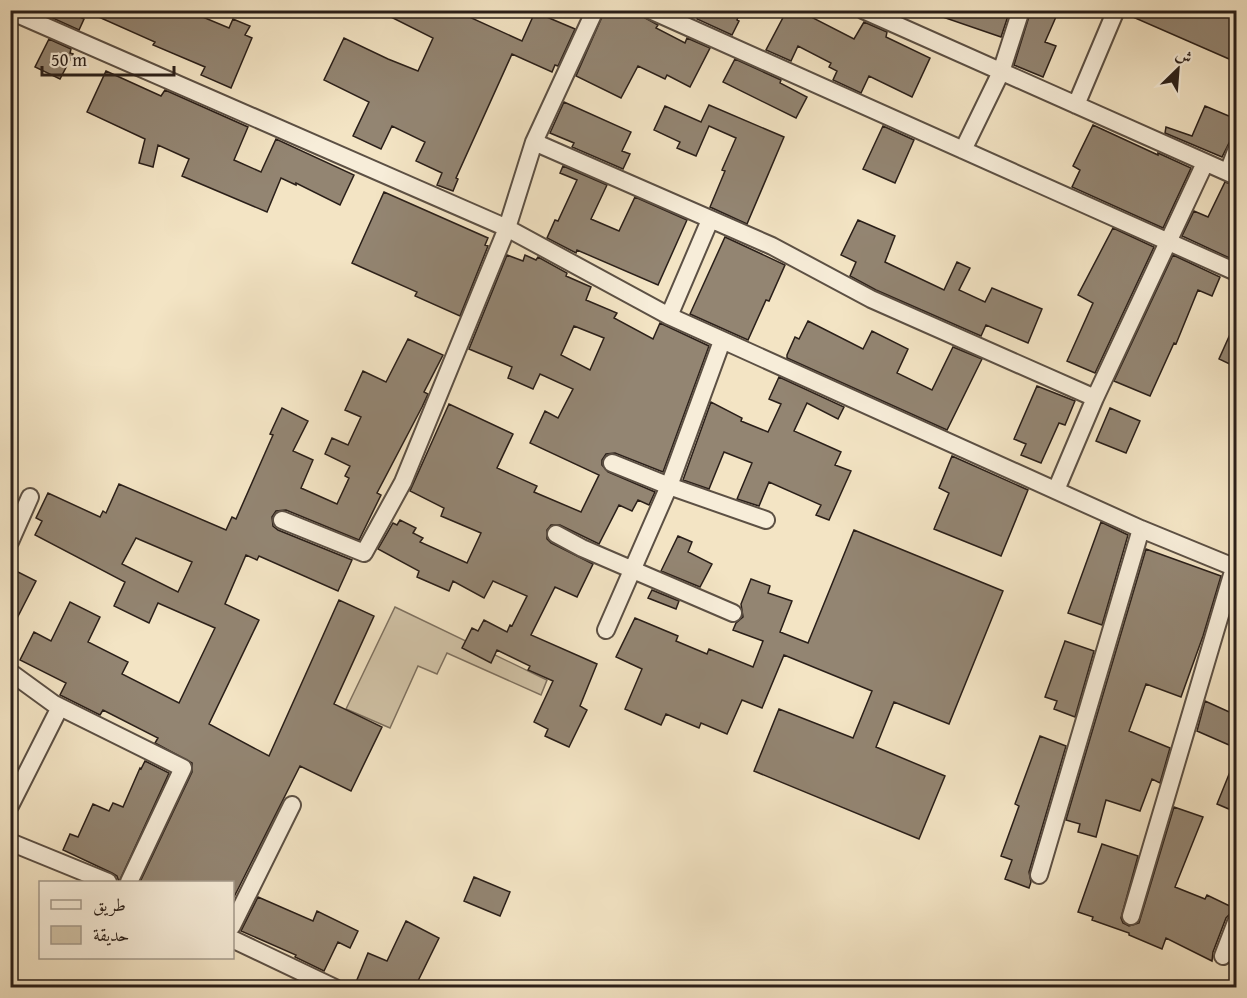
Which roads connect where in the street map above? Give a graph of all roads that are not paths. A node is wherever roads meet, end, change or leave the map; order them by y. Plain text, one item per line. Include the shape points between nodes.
1 (595, 10) edge
2 (650, 10) edge
3 (863, 10) edge
4 (1022, 10) edge
5 (1116, 10) edge
6 (10, 11) edge
7 (1001, 72) junction
8 (1076, 105) junction
9 (534, 142) junction
10 (963, 150) junction
11 (1236, 151) edge
12 (1205, 163) junction
13 (1232, 174) edge
14 (710, 220) junction
15 (507, 228) junction
16 (1167, 241) junction
17 (1236, 272) edge
18 (669, 316) junction
19 (722, 341) junction
20 (1095, 398) junction
21 (612, 463) dead end
22 (669, 486) junction
23 (1056, 490) junction
24 (30, 497) dead end
25 (282, 520) dead end
26 (766, 520) dead end
27 (1141, 529) junction
28 (556, 534) dead end
29 (10, 542) edge
30 (1235, 568) edge
31 (633, 569) junction
32 (734, 613) dead end
33 (606, 630) dead end
34 (10, 672) edge
35 (60, 707) junction
36 (292, 805) dead end
37 (10, 806) edge
38 (10, 842) edge
39 (1039, 875) dead end
40 (106, 881) edge
41 (129, 881) edge
42 (1131, 916) dead end
43 (234, 922) edge
44 (1236, 922) edge
45 (234, 940) edge
46 (1223, 956) dead end
47 (335, 987) edge

1 - 9 street
2 - 10 street
3 - 7 street
4 - 7 street
5 - 8 street
6 - 15 street
7 - 8 street
7 - 10 street
8 - 12 street
9 - 14 street
9 - 15 street
10 - 16 street
11 - 13 street
12 - 13 street
12 - 16 street
14 - 18 street
14 - 20 street via 772,246 871,299
15 - 18 street
15 - 25 street via 403,482 364,553
16 - 17 street
16 - 20 street
18 - 19 street
19 - 22 street
19 - 23 street
20 - 23 street
21 - 22 street
22 - 26 street
22 - 31 street
23 - 27 street
24 - 29 street
27 - 30 street
27 - 39 street
28 - 31 street
30 - 42 street
31 - 32 street
31 - 33 street
34 - 35 street
35 - 37 street
35 - 41 street via 183,768
36 - 43 street
38 - 40 street
44 - 46 street
45 - 47 street

